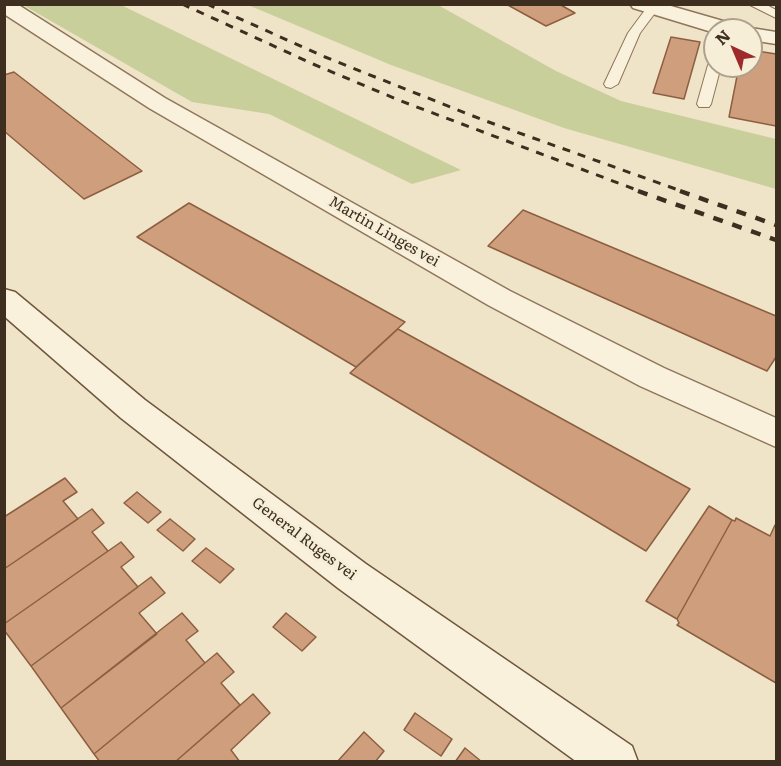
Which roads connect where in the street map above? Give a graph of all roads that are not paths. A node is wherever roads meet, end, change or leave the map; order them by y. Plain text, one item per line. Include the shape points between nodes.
1 (754, 4) edge
2 (4, 5) edge
3 (646, 7) edge
4 (777, 14) edge
5 (703, 23) edge
6 (711, 78) edge
7 (611, 84) dead end
8 (704, 104) dead end
9 (4, 299) edge
10 (777, 434) edge
11 (616, 762) edge

1 - 4 lane
2 - 10 street, Martin Linges vei via 157,103 499,298 652,377
3 - 5 street
3 - 7 lane
6 - 8 lane
9 - 11 street, General Ruges vei via 133,409 342,568

